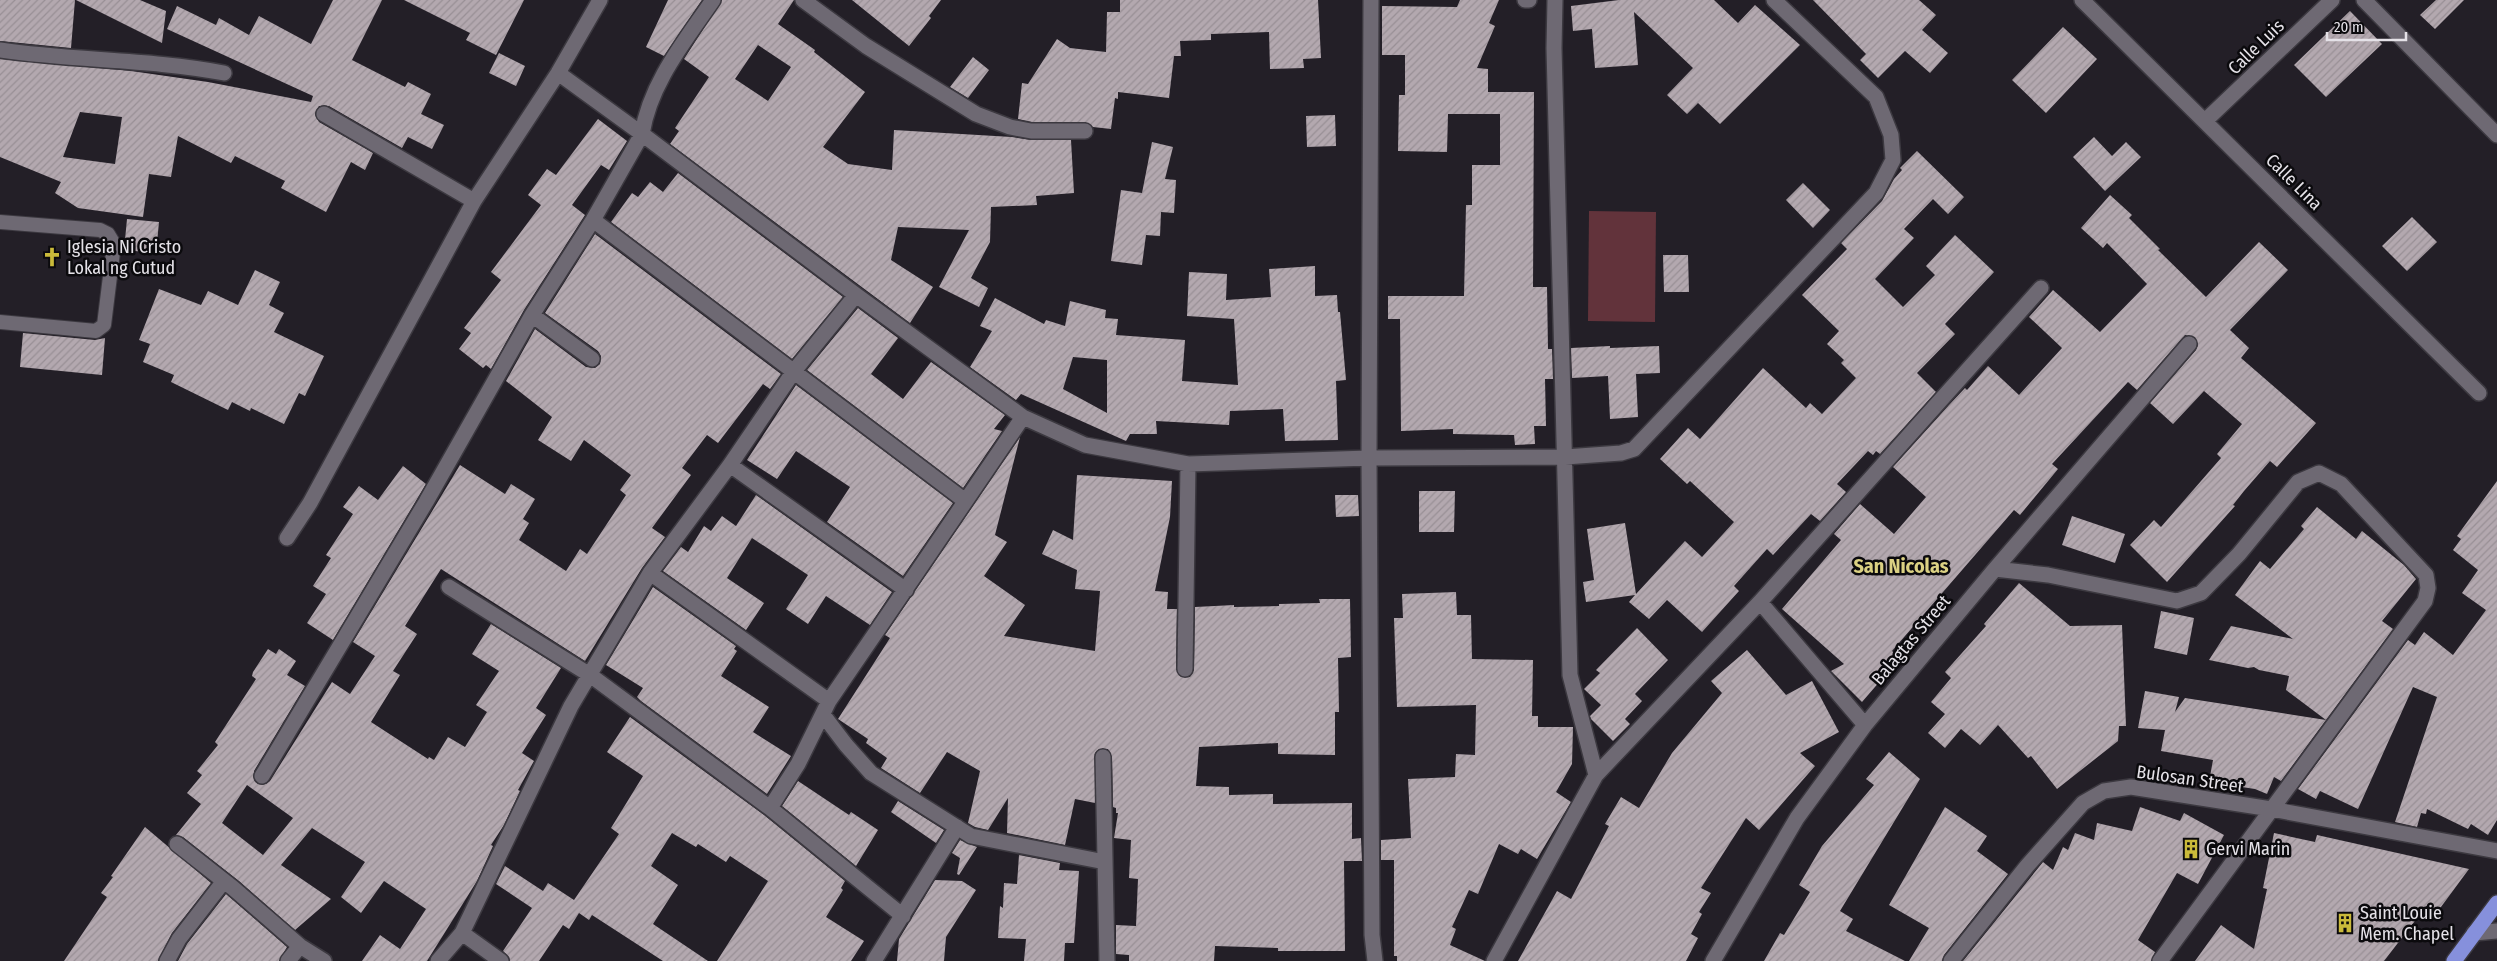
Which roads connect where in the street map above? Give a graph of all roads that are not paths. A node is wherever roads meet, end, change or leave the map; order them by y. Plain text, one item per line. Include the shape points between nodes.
1 (600, 0) edge
2 (713, 0) edge
3 (803, 0) edge
4 (1371, 0) edge
5 (1555, 0) edge
6 (1774, 0) edge
7 (2082, 0) edge
8 (2332, 0) edge
9 (2364, 0) edge
10 (0, 50) edge
11 (224, 73) dead end
12 (558, 73) junction
13 (324, 114) dead end
14 (2206, 121) junction
15 (1085, 130) dead end
16 (642, 134) junction
17 (2497, 135) edge
18 (474, 201) junction
19 (593, 220) junction
20 (0, 222) edge
21 (2041, 288) dead end
22 (856, 295) junction
23 (532, 315) junction
24 (0, 322) edge
25 (2189, 344) dead end
26 (592, 359) dead end
27 (794, 372) junction
28 (2479, 393) dead end
29 (1023, 417) junction
30 (1565, 457) junction
31 (1369, 458) junction
32 (1188, 464) junction
33 (730, 466) junction
34 (964, 500) junction
35 (287, 538) dead end
36 (1995, 569) junction
37 (650, 573) junction
38 (449, 587) dead end
39 (906, 590) junction
40 (1760, 602) junction
41 (1185, 669) dead end
42 (590, 675) junction
43 (827, 708) junction
44 (1865, 725) junction
45 (1103, 758) dead end
46 (1596, 775) junction
47 (262, 776) dead end
48 (770, 808) junction
49 (2271, 809) junction
50 (957, 827) junction
51 (177, 844) dead end
52 (2497, 852) edge
53 (1105, 862) junction
54 (224, 881) junction
55 (2497, 902) edge
56 (903, 916) junction
57 (2497, 931) edge
58 (462, 933) junction
59 (2474, 933) junction
60 (300, 946) junction
61 (167, 961) edge
62 (288, 961) edge
63 (324, 961) edge
64 (438, 961) edge
65 (502, 961) edge
66 (874, 961) edge
67 (1107, 961) edge
68 (1375, 961) edge
69 (1494, 961) edge
70 (1713, 961) edge
71 (1951, 961) edge
72 (2160, 961) edge
73 (2454, 961) edge

1 - 12 street
2 - 16 street via 659,81 645,114
3 - 15 street via 866,46 976,114 1031,131
4 - 31 street
5 - 30 street
6 - 30 street via 1876,97 1891,134 1893,160 1876,193 1634,449
7 - 14 street, Calle Lina
8 - 14 street, Calle Luis
9 - 17 street
10 - 11 street via 183,65
12 - 16 street
12 - 18 street
13 - 18 street
14 - 28 street, Calle Lina
16 - 19 street
16 - 22 street
18 - 35 street via 310,503
19 - 23 street
19 - 27 street
20 - 24 lane via 100,230 108,234 114,244 104,325 96,331
21 - 40 street
22 - 27 street
22 - 29 street
23 - 26 street
23 - 47 street via 426,502
25 - 36 street, Balagtas Street
27 - 33 street
27 - 34 street
29 - 32 street via 1085,445
29 - 34 street
30 - 31 street
30 - 46 street via 1570,675
31 - 32 street
31 - 68 street via 1372,925
32 - 41 street
33 - 37 street
33 - 39 street
34 - 39 street
36 - 44 street, Balagtas Street
36 - 49 street via 2048,575 2177,601 2201,593 2239,554 2298,482 2319,473 2341,484 2426,576 2428,588 2425,601
37 - 42 street
37 - 43 street
38 - 42 street
39 - 43 street
40 - 44 street
40 - 46 street
42 - 48 street
42 - 58 street via 571,706
43 - 48 street via 798,764
43 - 50 street via 846,745 871,774
44 - 70 street, Balagtas Street via 1798,818
45 - 53 street
46 - 69 street
48 - 56 street
49 - 52 street, Bulosan Street
49 - 71 street, Bulosan Street via 2130,788 2104,792 2083,803 2027,866
49 - 72 street
50 - 53 street via 971,836
50 - 56 street
51 - 54 street
53 - 67 street
54 - 60 street
54 - 61 street via 179,939
55 - 59 highway
56 - 66 street
57 - 59 street
58 - 64 street
58 - 65 street
59 - 73 highway
60 - 62 street
60 - 63 street

